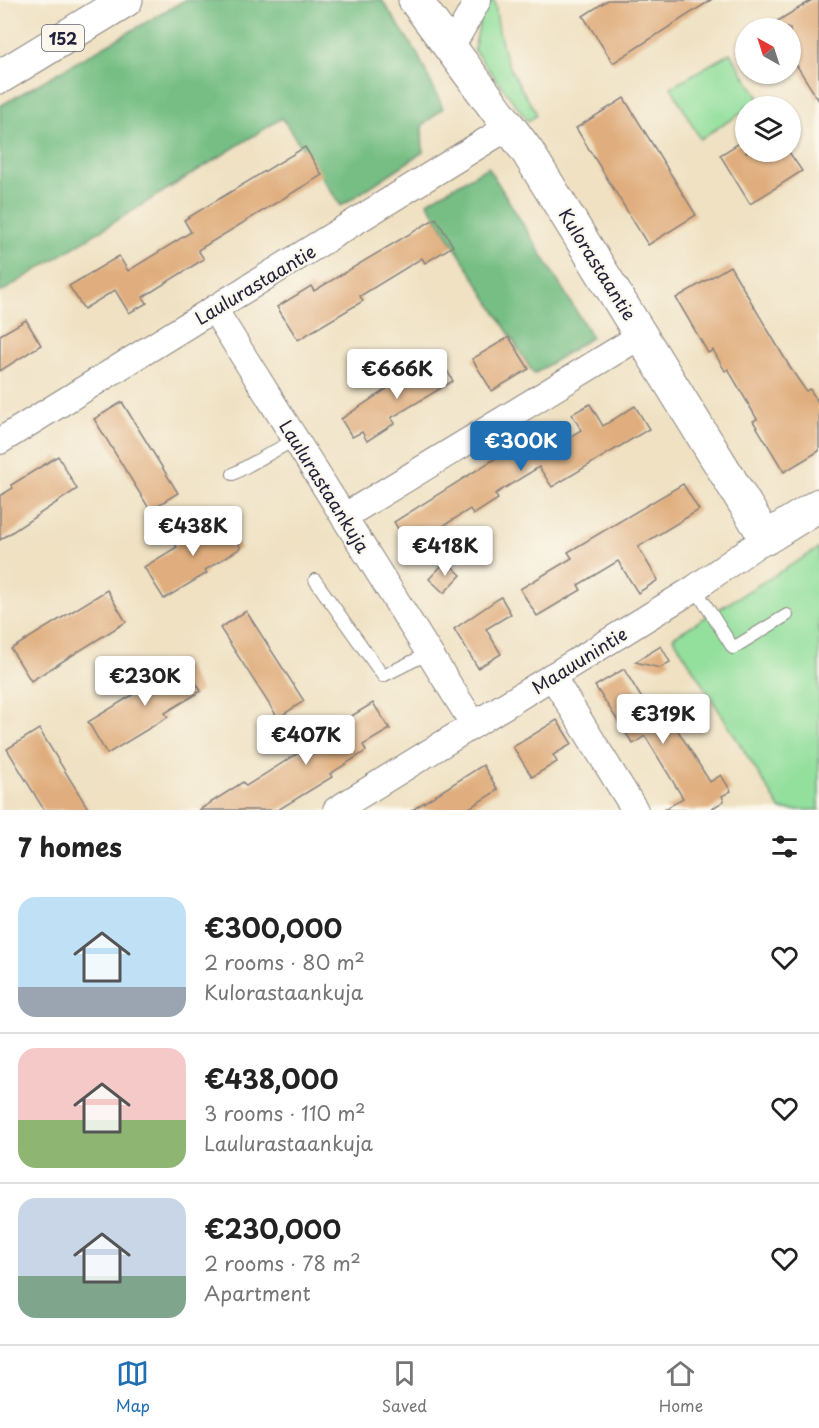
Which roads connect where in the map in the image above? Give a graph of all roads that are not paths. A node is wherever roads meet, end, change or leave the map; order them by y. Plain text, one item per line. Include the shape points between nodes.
1 (126, 0) edge
2 (415, 0) edge
3 (478, 0) edge
4 (451, 48) junction
5 (0, 77) edge
6 (510, 126) junction
7 (214, 309) junction
8 (642, 335) junction
9 (296, 439) junction
10 (0, 441) edge
11 (233, 474) dead end
12 (819, 505) edge
13 (345, 516) junction
14 (766, 538) junction
15 (315, 580) dead end
16 (695, 588) junction
17 (787, 615) dead end
18 (429, 652) junction
19 (552, 676) junction
20 (474, 725) junction
21 (336, 810) edge
22 (635, 810) edge

1 - 5 street, 152
2 - 4 street, Kulorastaantie
3 - 4 street
4 - 6 street, Kulorastaantie
6 - 7 street, Laulurastaantie
6 - 8 street, Kulorastaantie
7 - 9 street, Laulurastaankuja
7 - 10 street, Laulurastaantie
8 - 13 street
8 - 14 street, Kulorastaantie
9 - 11 lane
9 - 13 street, Laulurastaankuja
12 - 14 street, Maauunintie
13 - 18 street, Laulurastaankuja
14 - 16 street, Maauunintie
15 - 18 lane via 383,676
16 - 17 lane via 733,648
16 - 19 street, Maauunintie
18 - 20 street, Laulurastaankuja
19 - 20 street, Maauunintie
19 - 22 street
20 - 21 street, Maauunintie

